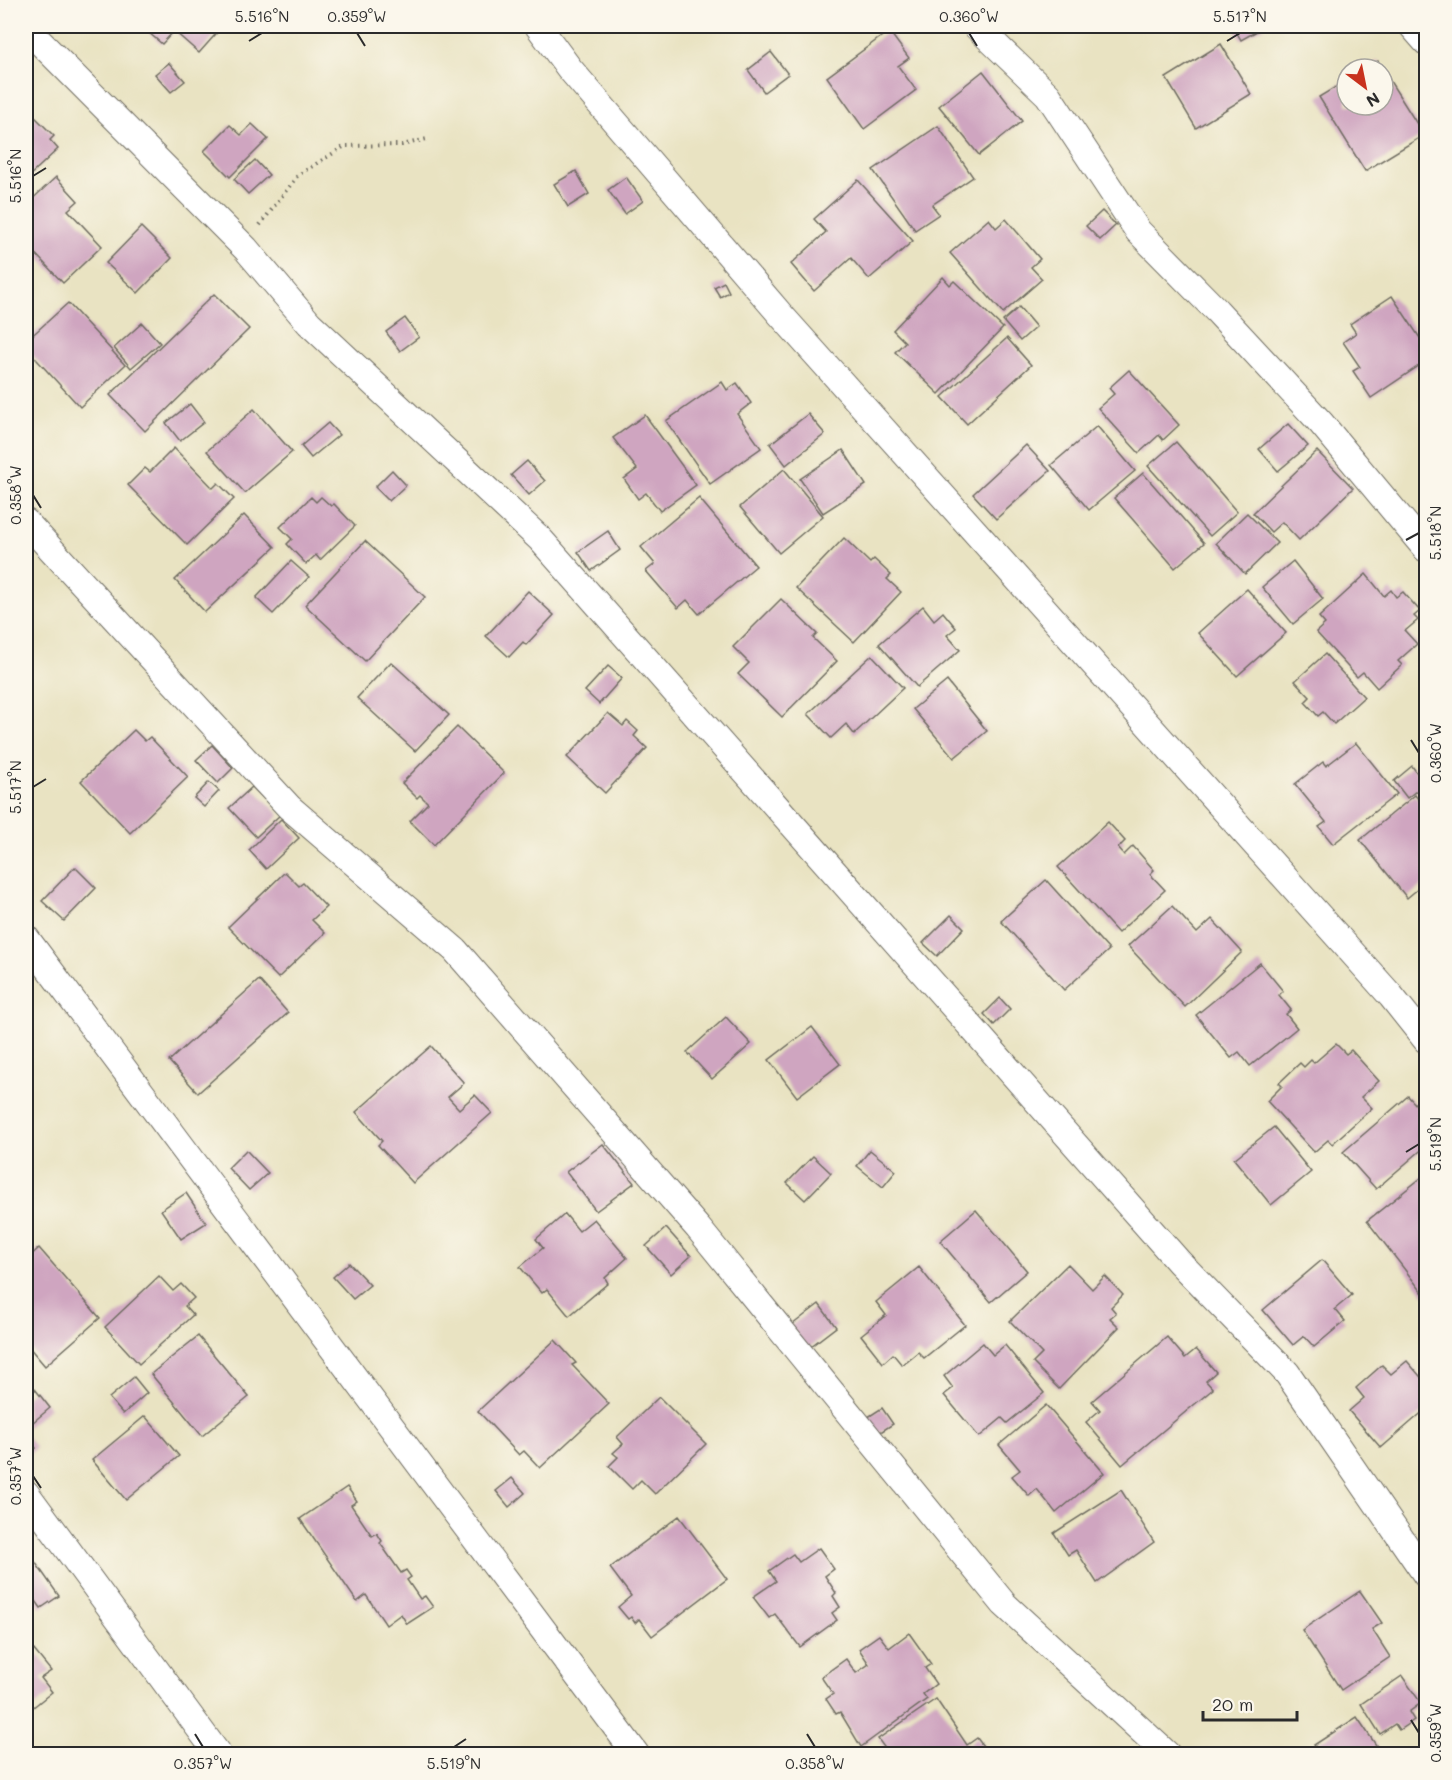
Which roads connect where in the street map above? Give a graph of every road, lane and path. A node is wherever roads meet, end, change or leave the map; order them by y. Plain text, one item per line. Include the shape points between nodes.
1 (538, 26) edge
2 (976, 26) edge
3 (1412, 26) edge
4 (26, 28) edge
5 (1426, 42) edge
6 (427, 139) dead end
7 (246, 249) junction
8 (26, 522) edge
9 (1426, 549) edge
10 (26, 938) edge
11 (1426, 1041) edge
12 (26, 1493) edge
13 (1426, 1575) edge
14 (218, 1755) edge
15 (636, 1755) edge
16 (1167, 1755) edge

1 - 11 street via 569,68 780,314 1391,996
2 - 9 street via 1048,95 1138,231 1321,423
3 - 5 street
4 - 7 street
6 - 7 path via 402,145 345,146 298,176 269,209
7 - 13 street via 309,323 540,539 1179,1262 1287,1373
8 - 16 street via 289,807 456,950 698,1228 1004,1604
10 - 15 street
12 - 14 street

